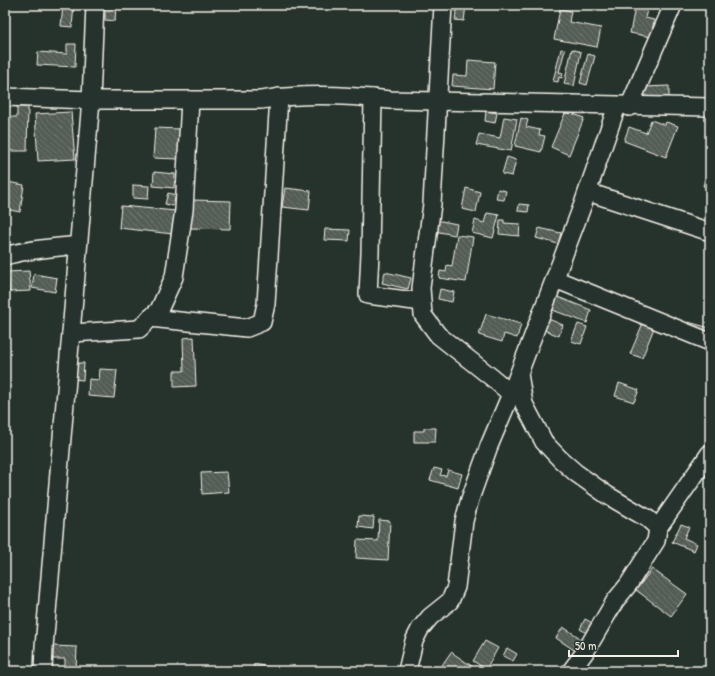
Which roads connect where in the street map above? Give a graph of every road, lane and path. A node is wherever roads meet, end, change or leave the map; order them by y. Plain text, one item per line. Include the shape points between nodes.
1 (95, 5) edge
2 (443, 5) edge
3 (673, 5) edge
4 (5, 97) edge
5 (279, 97) junction
6 (373, 98) junction
7 (91, 100) junction
8 (190, 100) junction
9 (438, 100) junction
10 (623, 106) junction
11 (710, 108) edge
12 (588, 192) junction
13 (710, 232) edge
14 (78, 244) junction
15 (5, 256) edge
16 (555, 279) junction
17 (422, 302) junction
18 (150, 318) junction
19 (71, 333) junction
20 (710, 342) edge
21 (519, 374) junction
22 (511, 394) junction
23 (710, 453) edge
24 (658, 528) junction
25 (43, 671) edge
26 (407, 671) edge
27 (572, 671) edge

1 - 7 street
2 - 9 street
3 - 10 street
4 - 7 street
5 - 6 street
5 - 8 street via 261,100
5 - 18 street via 266,304 262,322 247,328
6 - 9 street
6 - 17 street via 368,294
7 - 8 street
7 - 14 street
8 - 18 street via 184,210 174,277 159,310
9 - 10 street
9 - 17 street via 432,204 421,288
10 - 11 street
10 - 12 street
12 - 13 street
12 - 16 street
14 - 15 street
14 - 19 street
16 - 20 street
16 - 21 street
17 - 22 street via 423,315 438,335
18 - 19 street via 139,328
19 - 25 street
21 - 22 street
21 - 24 street via 524,404 544,442 576,472
22 - 26 street via 489,446 464,521 456,587 450,601 430,616 420,629 414,641
23 - 24 street
24 - 27 street via 656,541

